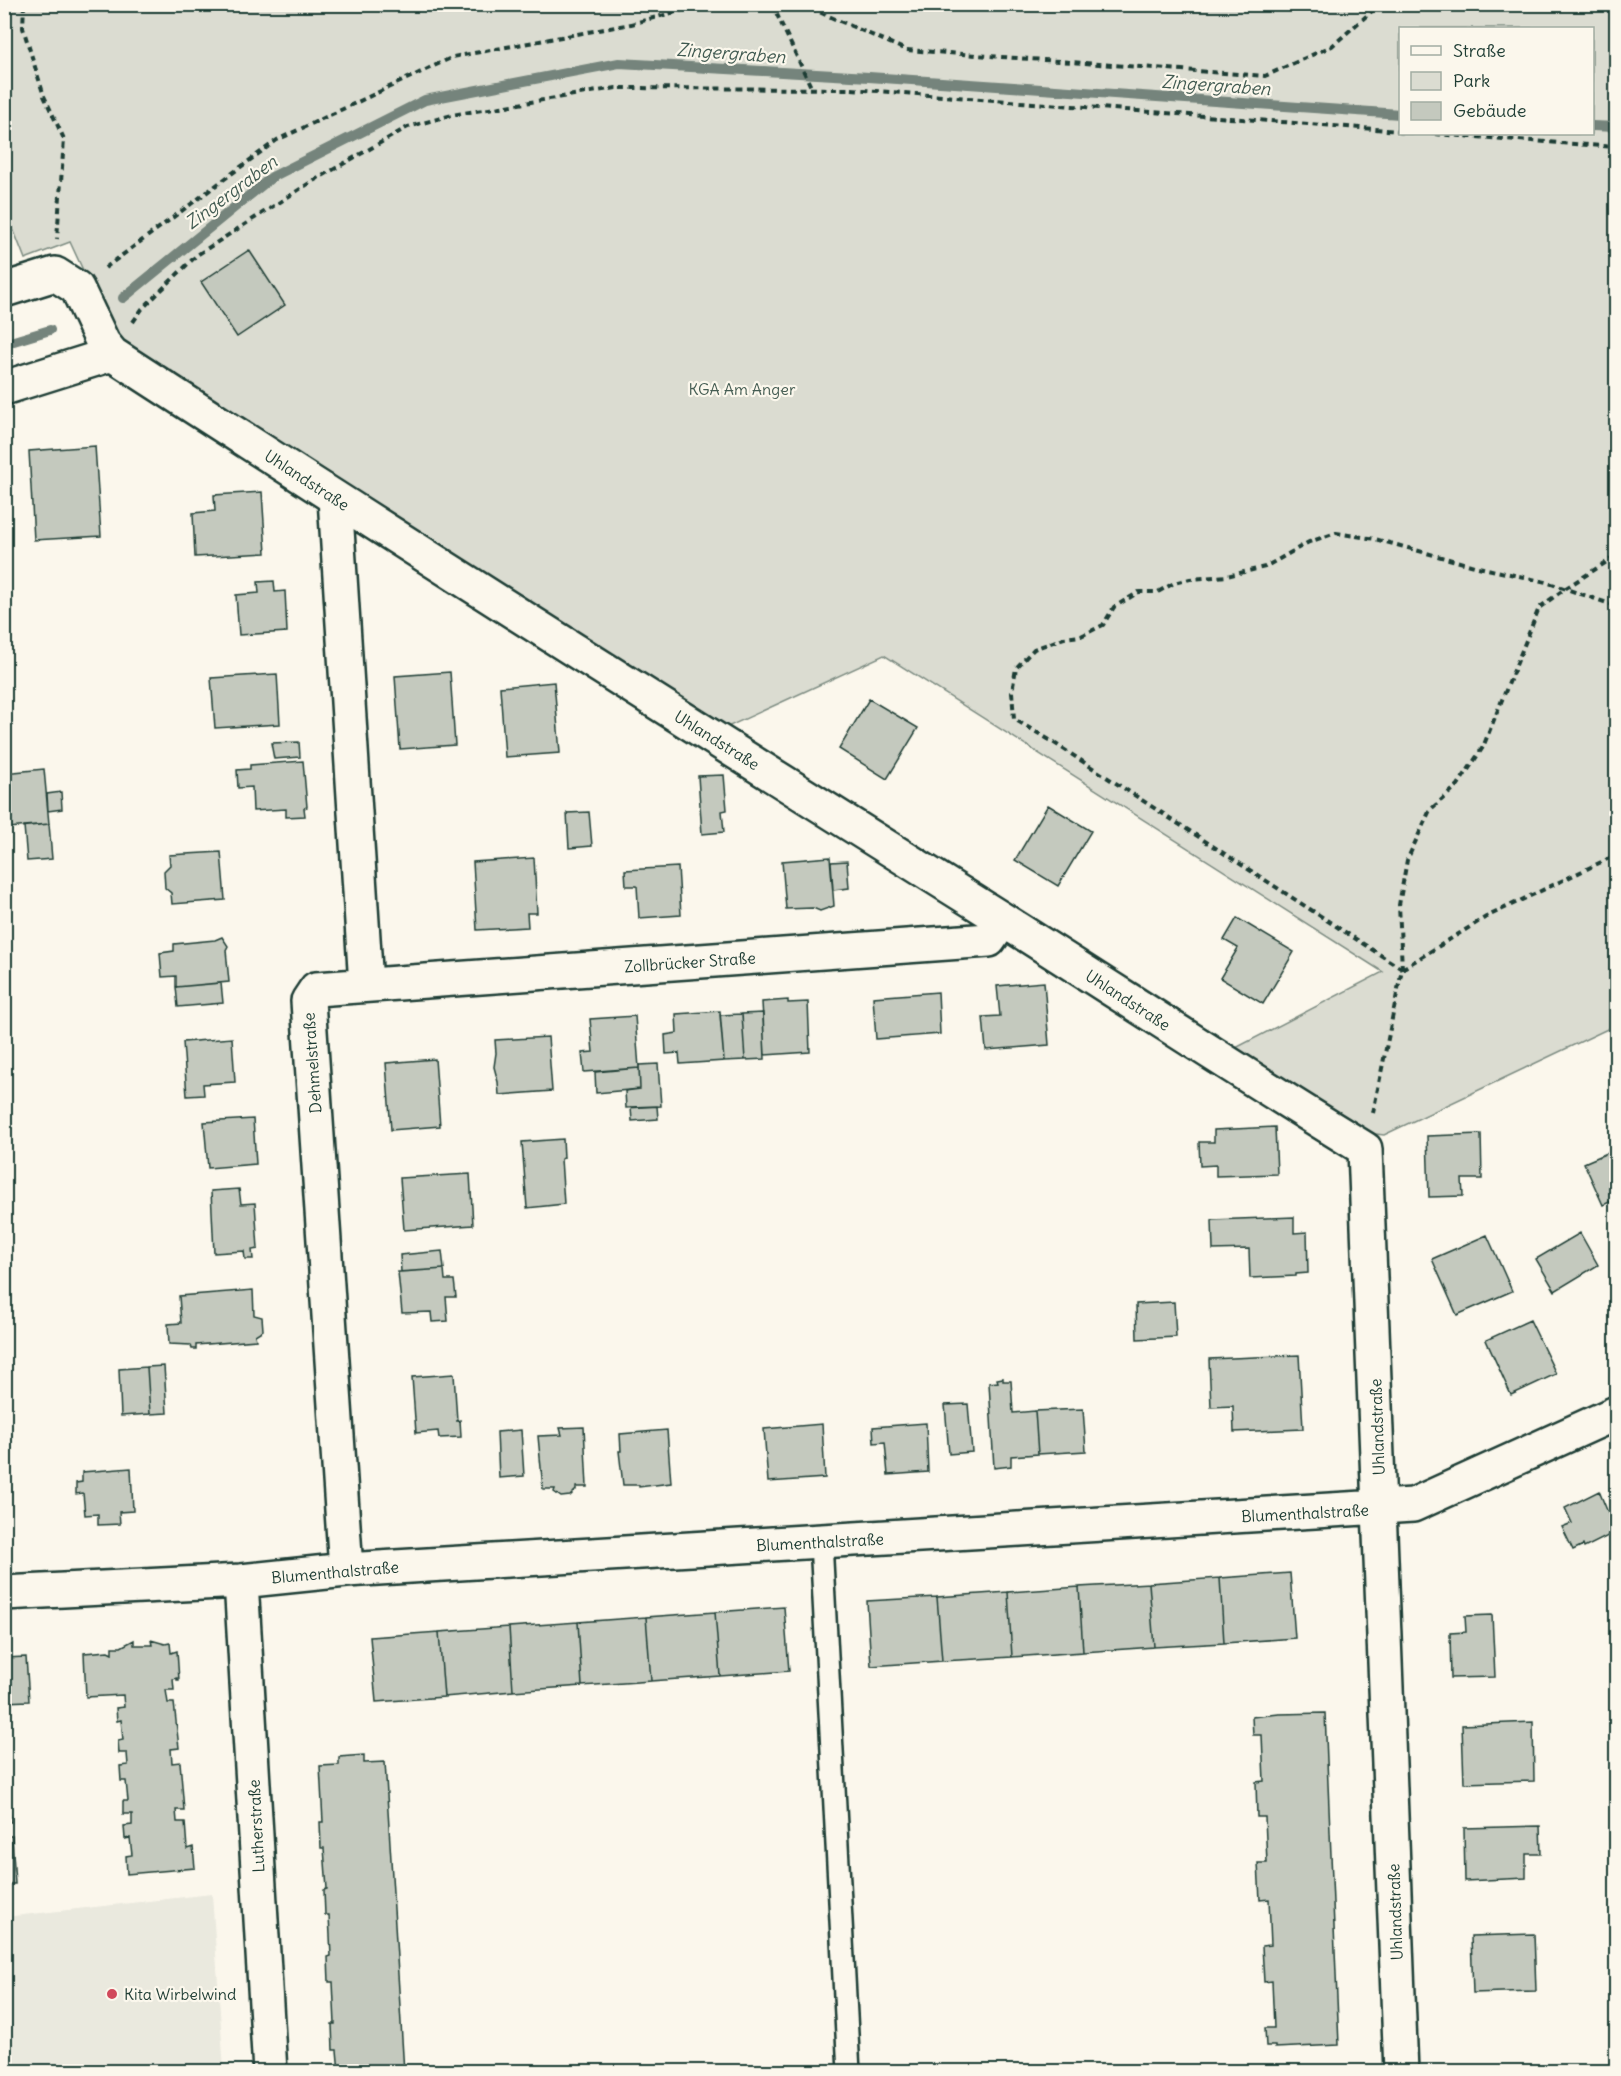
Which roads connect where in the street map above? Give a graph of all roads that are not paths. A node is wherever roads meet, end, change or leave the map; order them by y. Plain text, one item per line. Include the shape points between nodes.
1 (4, 290) edge
2 (107, 348) junction
3 (4, 388) edge
4 (335, 498) junction
5 (1003, 920) junction
6 (366, 985) junction
7 (1617, 1413) edge
8 (1379, 1508) junction
9 (821, 1542) junction
10 (346, 1570) junction
11 (241, 1581) junction
12 (4, 1593) edge
13 (270, 2072) edge
14 (849, 2072) edge
15 (1401, 2072) edge

1 - 2 street via 66,281
2 - 3 street
2 - 4 street, Uhlandstraße
4 - 5 street, Uhlandstraße
4 - 6 street
5 - 6 street, Zollbrücker Straße via 989,940
5 - 8 street, Uhlandstraße via 1365,1149
6 - 10 street, Dehmelstraße via 316,989 308,1001
7 - 8 street, Blumenthalstraße via 1413,1505
8 - 9 street, Blumenthalstraße
8 - 15 street, Uhlandstraße
9 - 10 street, Blumenthalstraße
9 - 14 lane
10 - 11 street, Blumenthalstraße
11 - 12 street, Blumenthalstraße
11 - 13 street, Lutherstraße

